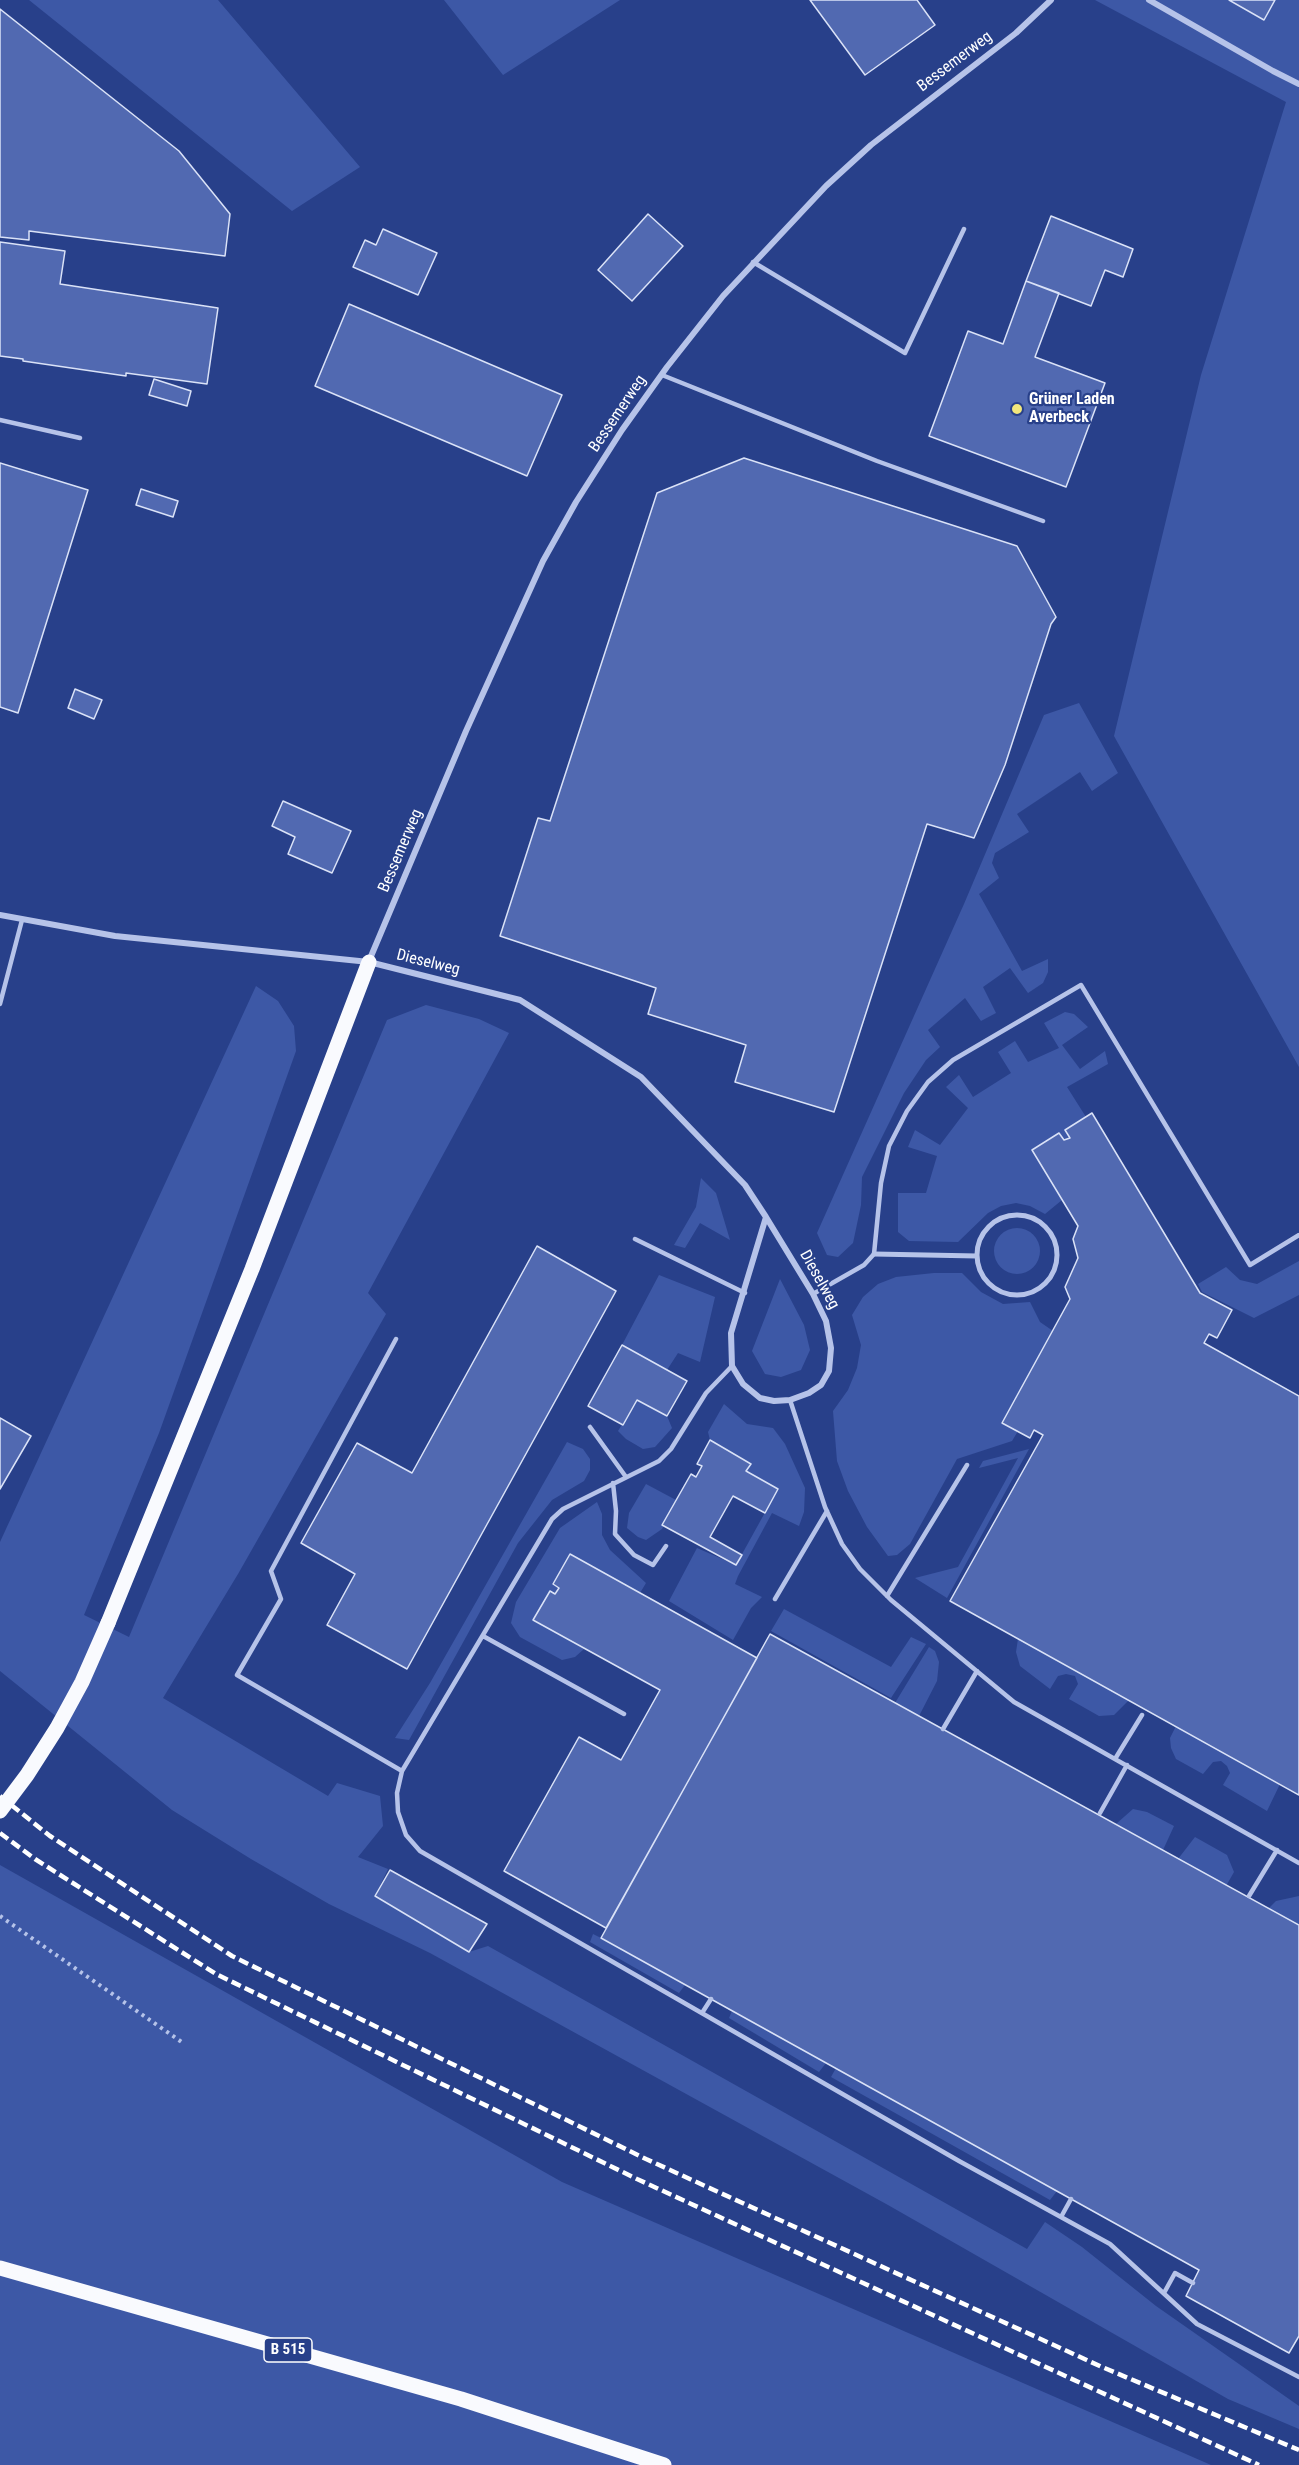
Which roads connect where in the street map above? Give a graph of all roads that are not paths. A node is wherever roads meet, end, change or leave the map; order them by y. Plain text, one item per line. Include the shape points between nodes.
1 (1051, 0) edge
2 (1149, 0) edge
3 (1299, 84) edge
4 (964, 229) dead end
5 (753, 262) junction
6 (662, 375) junction
7 (0, 420) edge
8 (80, 438) dead end
9 (1043, 521) dead end
10 (0, 915) edge
11 (22, 920) junction
12 (369, 962) junction
13 (0, 1004) edge
14 (766, 1217) junction
15 (1299, 1235) edge
16 (635, 1239) dead end
17 (874, 1254) junction
18 (977, 1256) junction
19 (745, 1293) junction
20 (813, 1294) junction
21 (396, 1339) dead end
22 (732, 1366) junction
23 (790, 1400) junction
24 (590, 1427) dead end
25 (967, 1464) dead end
26 (626, 1477) junction
27 (613, 1483) junction
28 (827, 1511) junction
29 (666, 1546) dead end
30 (887, 1596) junction
31 (775, 1599) dead end
32 (483, 1636) junction
33 (977, 1671) junction
34 (624, 1714) dead end
35 (1142, 1715) dead end
36 (943, 1729) dead end
37 (1115, 1759) junction
38 (1127, 1766) junction
39 (402, 1771) junction
40 (0, 1811) edge
41 (1100, 1813) dead end
42 (1277, 1850) junction
43 (1299, 1863) edge
44 (1249, 1896) dead end
45 (711, 1999) dead end
46 (702, 2013) junction
47 (1071, 2199) dead end
48 (1061, 2217) junction
49 (0, 2268) edge
50 (1193, 2283) dead end
51 (1164, 2293) junction
52 (1299, 2377) edge
53 (664, 2465) edge

1 - 5 street, Bessemerweg via 1016,33 871,146 826,186
2 - 3 street
4 - 5 lane via 905,353
5 - 6 street, Bessemerweg
6 - 9 lane via 877,461
6 - 12 street, Bessemerweg via 622,430 543,561 466,730
7 - 8 lane
10 - 11 street, Dieselweg
11 - 12 street, Dieselweg via 115,936
11 - 13 lane
12 - 14 street, Dieselweg via 520,1000 641,1077 745,1185
12 - 40 main road, bridge via 248,1280 108,1623 57,1728
14 - 19 street
14 - 20 street, Dieselweg
15 - 17 lane via 1250,1265 1081,985 953,1060 928,1082 889,1146
16 - 19 lane
17 - 18 street
17 - 20 lane via 864,1265
18 - 18 street via 988,1227 1009,1216 1039,1222 1050,1232 1056,1247 1051,1277 1040,1289 1026,1295 995,1289 984,1278
19 - 22 street via 731,1334
20 - 23 street, Dieselweg via 826,1321 831,1348 829,1371 809,1393
21 - 39 lane via 271,1571 281,1599 237,1675
22 - 23 street, Dieselweg via 743,1384 760,1398
22 - 26 lane via 706,1393 671,1449 659,1461
23 - 28 lane
24 - 26 lane
25 - 30 lane
26 - 27 lane
27 - 29 lane via 615,1534 634,1555 653,1566
27 - 32 lane via 563,1509 552,1519
28 - 30 lane via 842,1544
28 - 31 lane
30 - 33 lane
32 - 34 lane
32 - 39 lane
33 - 36 lane
33 - 37 lane via 1014,1702
35 - 37 lane
37 - 38 lane
38 - 41 lane
38 - 42 lane
39 - 46 lane via 398,1812 406,1835 420,1851
42 - 43 lane
42 - 44 lane
45 - 46 lane
46 - 48 lane
47 - 48 lane
48 - 51 lane via 1110,2244
49 - 53 main road, B 515 via 461,2398
50 - 51 lane via 1175,2273
51 - 52 lane via 1197,2324

